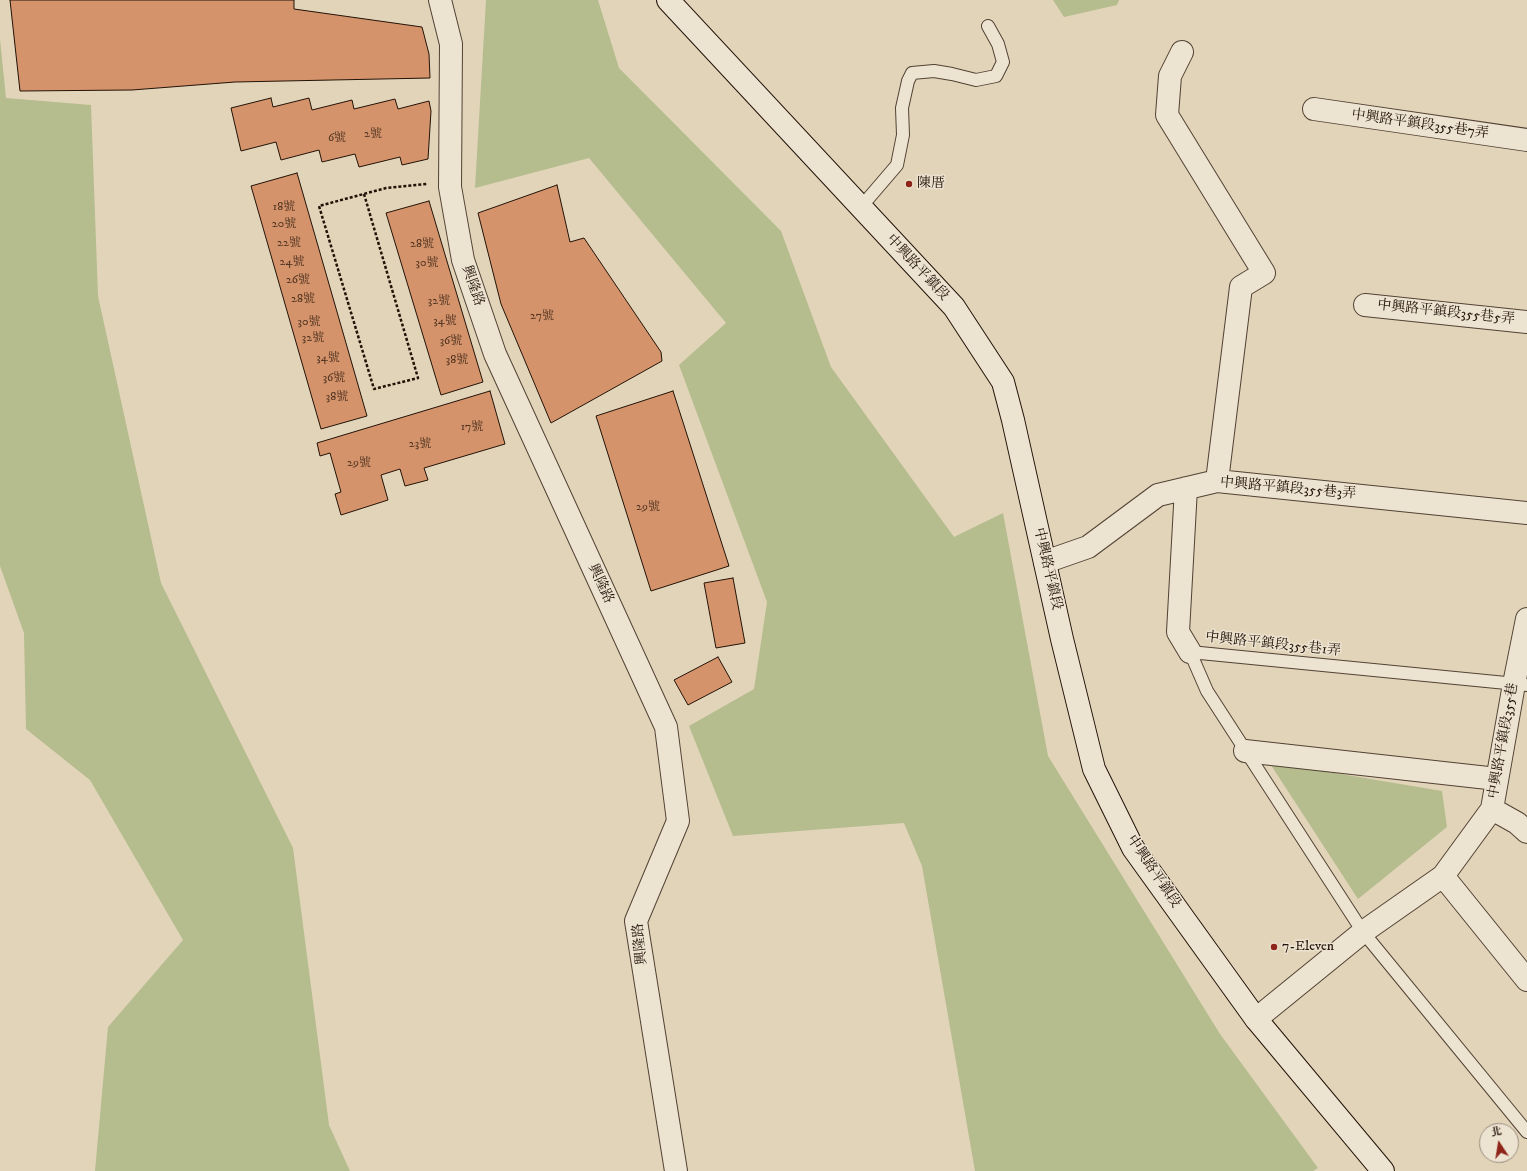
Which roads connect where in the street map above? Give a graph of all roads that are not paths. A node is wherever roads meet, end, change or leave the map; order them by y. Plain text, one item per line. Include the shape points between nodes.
1 (440, 0) edge
2 (668, 0) edge
3 (988, 26) dead end
4 (1182, 52) dead end
5 (1314, 110) dead end
6 (1527, 140) edge
7 (861, 207) junction
8 (1364, 305) dead end
9 (1527, 322) edge
10 (1217, 481) junction
11 (1186, 488) junction
12 (1527, 513) edge
13 (1045, 562) junction
14 (1527, 619) edge
15 (1190, 652) junction
16 (1520, 685) edge
17 (1246, 751) junction
18 (1497, 779) junction
19 (1492, 809) junction
20 (1527, 832) edge
21 (1443, 876) junction
22 (1363, 932) junction
23 (1527, 980) edge
24 (1256, 1019) junction
25 (1527, 1132) edge
26 (676, 1171) edge
27 (1383, 1171) edge

1 - 26 street, 興隆路 via 451,44 450,187 463,260 495,354 666,727 678,820 636,921
2 - 7 street, 中興路平鎮段
3 - 7 lane via 998,44 1003,62 996,76 976,80 934,71 912,73 902,108 903,136 897,165
4 - 10 street via 1170,76 1167,115 1264,273 1241,287
5 - 6 street, 中興路平鎮段355巷7弄
7 - 13 street, 中興路平鎮段 via 954,306 1002,382
8 - 9 street, 中興路平鎮段355巷5弄
10 - 11 street, 中興路平鎮段355巷3弄
10 - 12 street, 中興路平鎮段355巷3弄
11 - 13 street, 中興路平鎮段355巷3弄 via 1158,495 1088,547
11 - 15 street via 1178,632
13 - 24 street, 中興路平鎮段 via 1094,769 1134,848
14 - 16 street, 中興路平鎮段355巷
15 - 16 lane, 中興路平鎮段355巷1弄
15 - 17 lane, 中興路平鎮段355巷1弄 via 1207,691
16 - 18 street, 中興路平鎮段355巷
17 - 18 street
17 - 22 lane, 中興路平鎮段355巷1弄
18 - 19 street, 中興路平鎮段355巷
19 - 20 street via 1517,823
19 - 21 street, 中興路平鎮段355巷
21 - 22 street, 中興路平鎮段355巷
21 - 23 street
22 - 24 street, 中興路平鎮段355巷
22 - 25 lane, 中興路平鎮段355巷1弄
24 - 27 street, 中興路平鎮段

